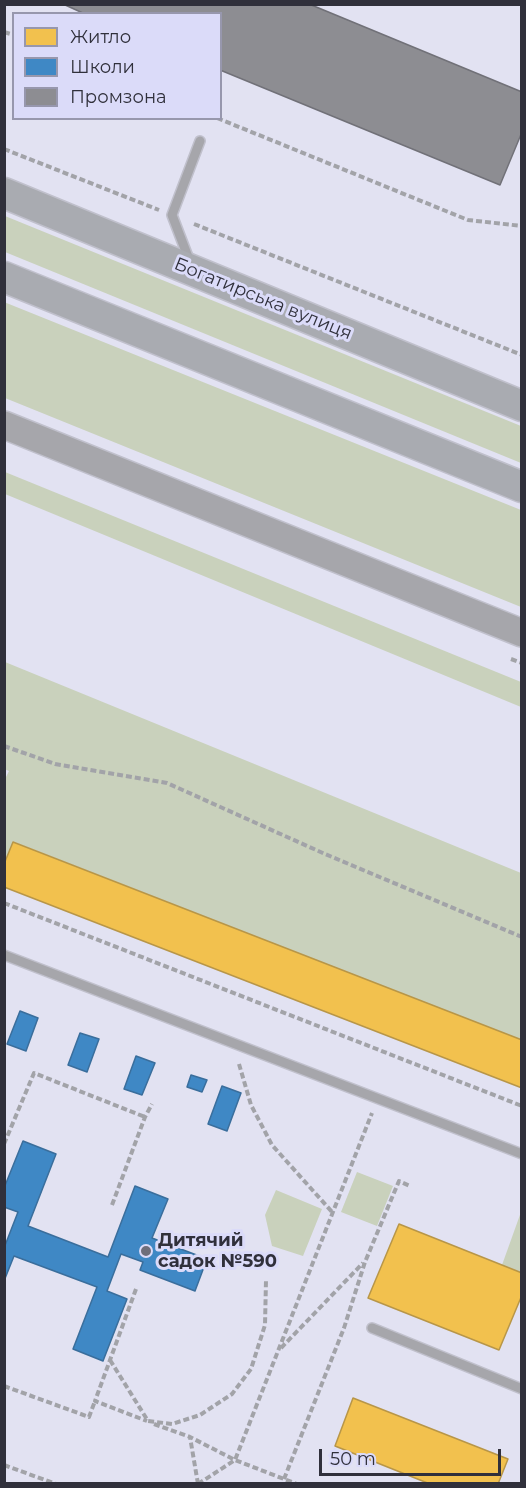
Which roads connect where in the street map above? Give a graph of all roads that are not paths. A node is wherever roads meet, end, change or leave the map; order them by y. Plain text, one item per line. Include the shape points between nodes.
1 (200, 141) dead end
2 (4, 193) edge
3 (192, 270) junction
4 (4, 278) edge
5 (522, 406) edge
6 (4, 425) edge
7 (522, 487) edge
8 (522, 633) edge
9 (4, 955) edge
10 (522, 1154) edge
11 (372, 1328) dead end
12 (522, 1389) edge

1 - 3 lane via 172,215
2 - 3 main road, Богатирська вулиця
3 - 5 main road, Богатирська вулиця
4 - 7 main road
6 - 8 main road
9 - 10 lane
11 - 12 lane

